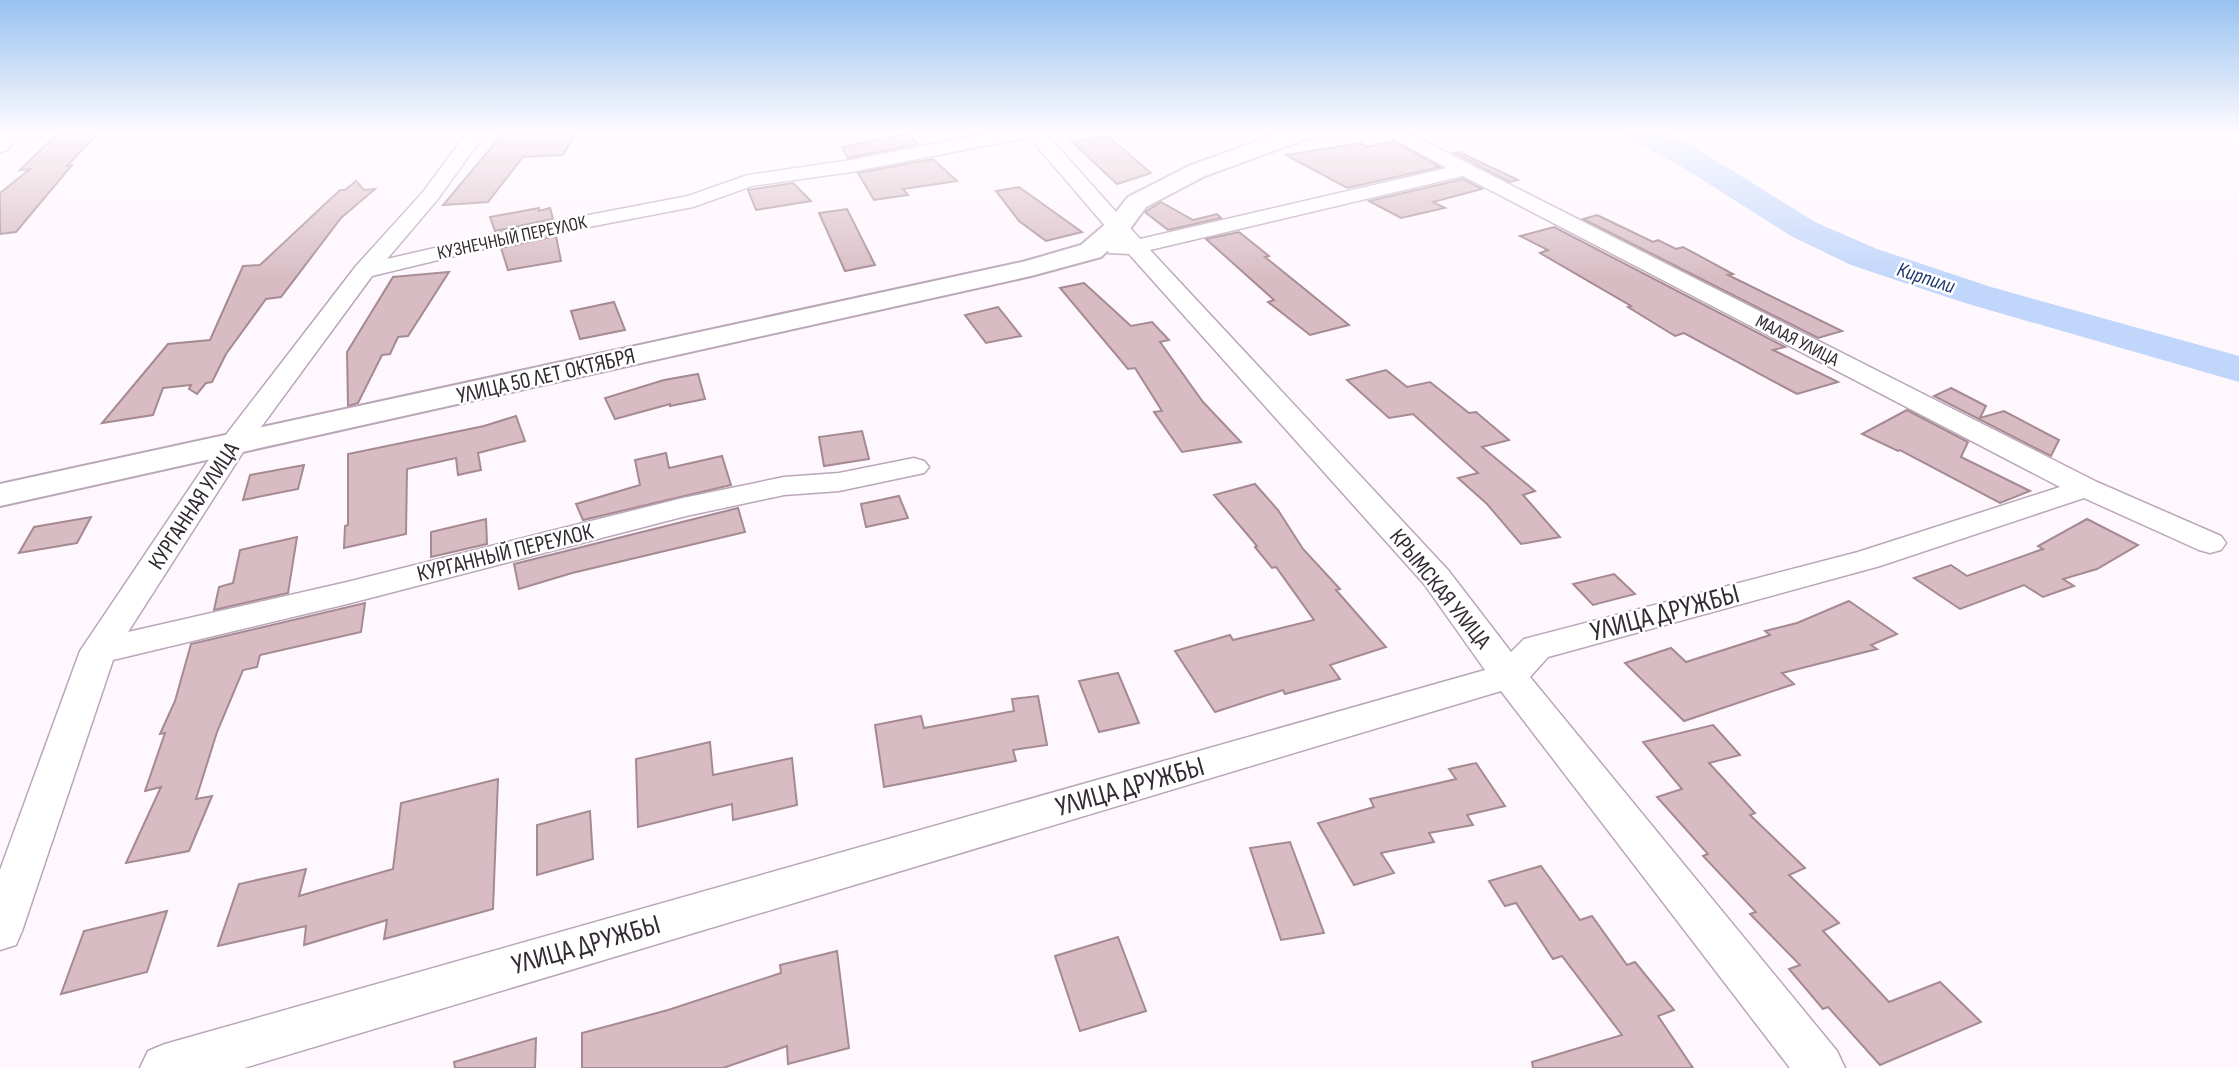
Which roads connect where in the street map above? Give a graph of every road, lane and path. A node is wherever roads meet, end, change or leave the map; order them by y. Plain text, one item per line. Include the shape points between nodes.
1 (441, 181) edge
2 (749, 181) edge
3 (1076, 181) edge
4 (1178, 181) edge
5 (1410, 181) edge
6 (1486, 181) edge
7 (1126, 237) junction
8 (364, 271) junction
9 (232, 446) junction
10 (915, 467) dead end
11 (2086, 488) junction
12 (0, 495) edge
13 (2210, 543) dead end
14 (98, 651) junction
15 (1509, 676) junction
16 (0, 931) edge
17 (164, 1068) edge
18 (1820, 1068) edge

1 - 8 street, КУРГАННАЯ УЛИЦА
2 - 8 street, КУЗНЕЧНЫЙ ПЕРЕУЛОК via 693,201 521,234
3 - 7 street, КРЫМСКАЯ УЛИЦА
4 - 7 street via 1137,202
5 - 7 street, УЛИЦА 50 ЛЕТ ОКТЯБРЯ
6 - 11 street, МАЛАЯ УЛИЦА
7 - 9 street, УЛИЦА 50 ЛЕТ ОКТЯБРЯ via 1031,268
7 - 15 street, КРЫМСКАЯ УЛИЦА via 1436,577
8 - 9 street, КУРГАННАЯ УЛИЦА
9 - 12 street, УЛИЦА 50 ЛЕТ ОКТЯБРЯ
9 - 14 street, КУРГАННАЯ УЛИЦА
10 - 14 street, КУРГАННЫЙ ПЕРЕУЛОК via 839,482 784,486 683,507
11 - 13 street, МАЛАЯ УЛИЦА
11 - 15 street, УЛИЦА ДРУЖБЫ via 1869,559 1536,648
14 - 16 street, КУРГАННАЯ УЛИЦА
15 - 17 street, УЛИЦА ДРУЖБЫ
15 - 18 street, КРЫМСКАЯ УЛИЦА

